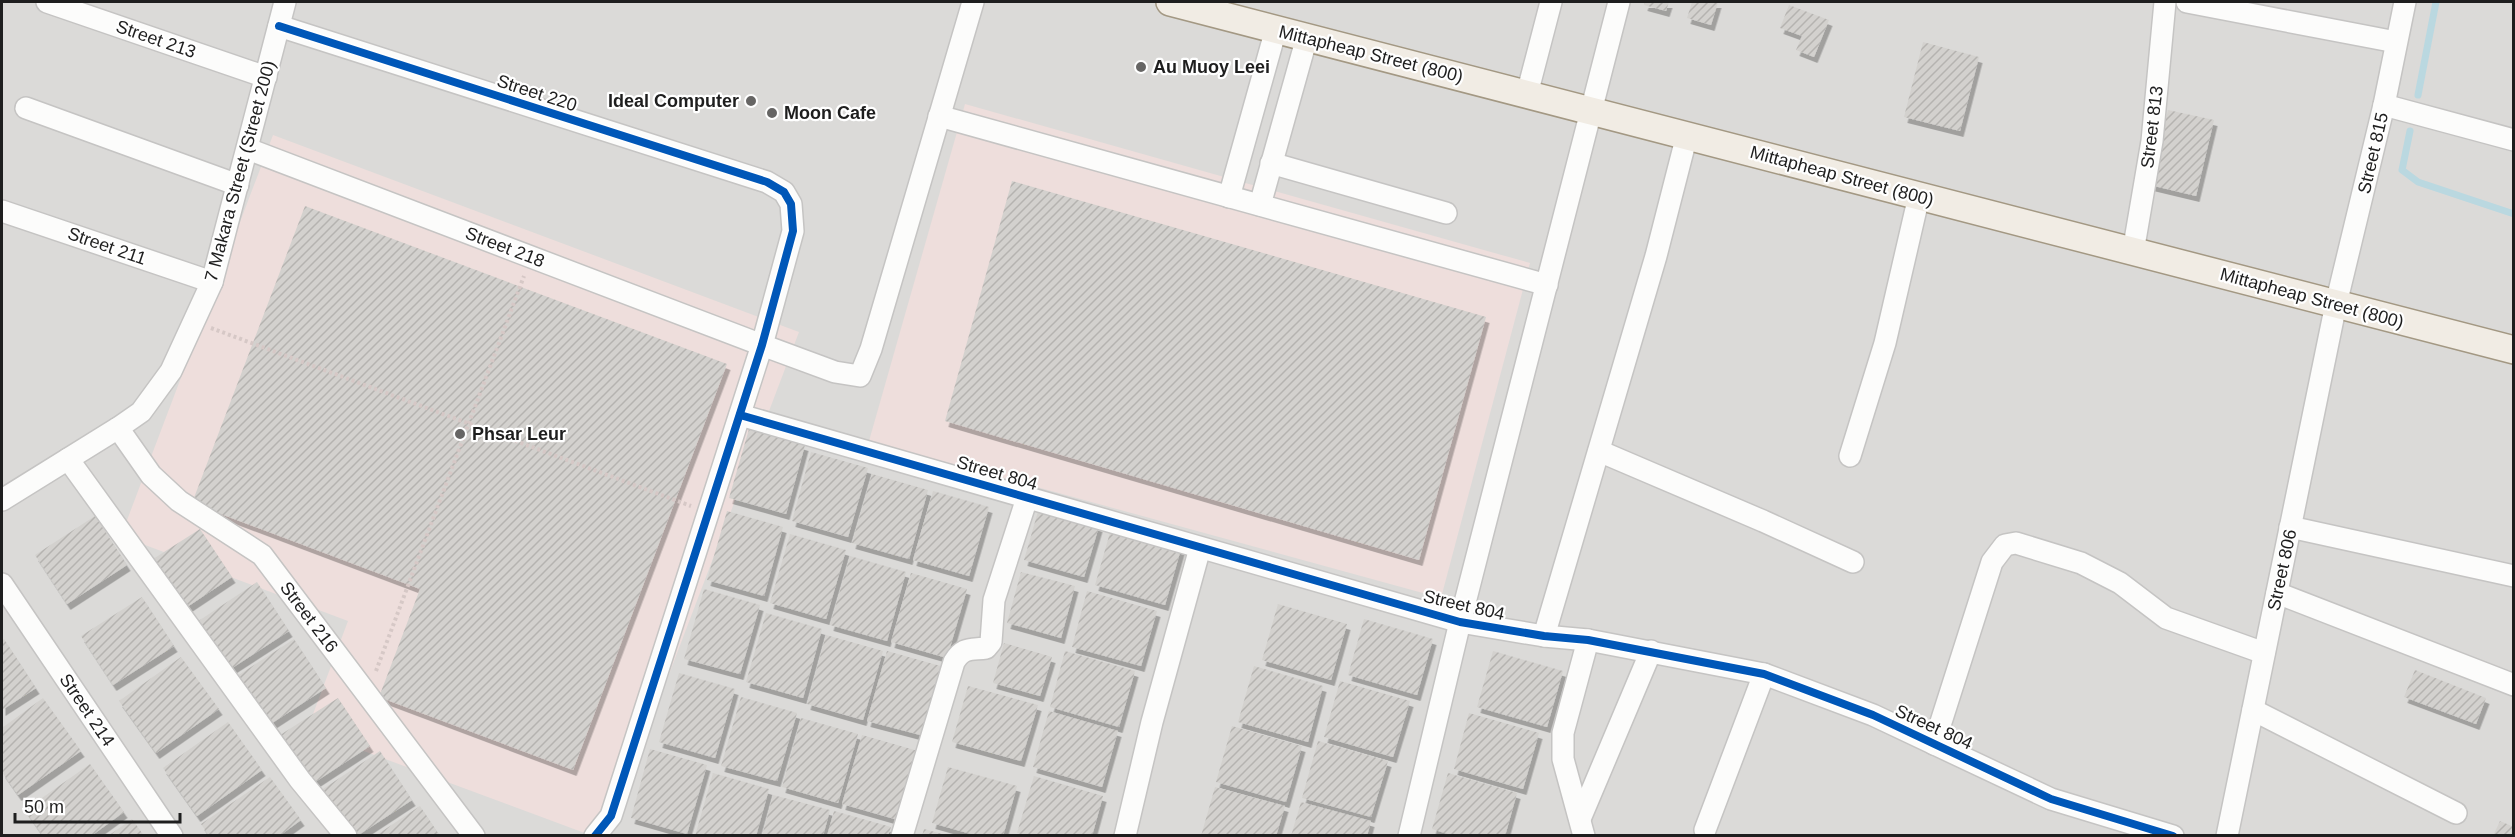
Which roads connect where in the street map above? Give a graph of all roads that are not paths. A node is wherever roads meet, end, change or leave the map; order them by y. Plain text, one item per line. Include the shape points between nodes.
1 (46, 2) edge
2 (285, 2) edge
3 (973, 2) edge
4 (1170, 2) edge
5 (1551, 2) edge
6 (1619, 2) edge
7 (2165, 2) edge
8 (2187, 2) edge
9 (2405, 2) edge
10 (279, 26) junction
11 (1276, 29) junction
12 (1307, 37) junction
13 (2396, 42) junction
14 (266, 77) junction
15 (1527, 94) junction
16 (2384, 105) junction
17 (26, 108) dead end
18 (1593, 111) junction
19 (939, 116) junction
20 (1686, 135) junction
21 (2514, 140) edge
22 (248, 149) junction
23 (1271, 164) junction
24 (238, 185) junction
25 (1919, 196) junction
26 (1229, 197) junction
27 (1260, 205) junction
28 (2, 211) edge
29 (1446, 213) dead end
30 (2133, 252) junction
31 (212, 282) junction
32 (1547, 285) junction
33 (2337, 304) junction
34 (762, 345) junction
35 (2514, 350) edge
36 (740, 415) junction
37 (118, 428) junction
38 (1599, 451) junction
39 (1850, 456) dead end
40 (68, 459) junction
41 (1027, 498) junction
42 (2, 500) edge
43 (2290, 527) junction
44 (1200, 548) junction
45 (1853, 562) dead end
46 (2514, 576) edge
47 (2, 584) edge
48 (2277, 593) junction
49 (1460, 622) junction
50 (1545, 636) junction
51 (1588, 640) junction
52 (1651, 651) junction
53 (2264, 653) junction
54 (1764, 674) junction
55 (2514, 685) edge
56 (2253, 710) junction
57 (1934, 744) junction
58 (2456, 813) dead end
59 (1582, 827) edge
60 (1705, 830) dead end
61 (172, 836) edge
62 (346, 836) edge
63 (474, 836) edge
64 (595, 836) edge
65 (902, 836) edge
66 (1125, 836) edge
67 (1409, 836) edge
68 (2173, 836) edge
69 (2227, 836) edge

1 - 14 street, Street 213
2 - 10 street, 7 Makara Street (Street 200)
3 - 19 street
4 - 11 main road, Mittapheap Street (800)
5 - 15 street
6 - 18 street
7 - 30 street, Street 813 via 2152,141
8 - 13 street
9 - 13 street, Street 815
10 - 14 street, 7 Makara Street (Street 200)
10 - 34 street, Street 220 via 755,178 784,192 791,204 793,231
11 - 12 main road, Mittapheap Street (800)
11 - 26 street
12 - 15 main road, Mittapheap Street (800)
12 - 23 street
13 - 16 street, Street 815
14 - 22 street, 7 Makara Street (Street 200)
15 - 18 main road, Mittapheap Street (800)
16 - 21 street
16 - 33 street, Street 815
17 - 24 street
18 - 20 main road, Mittapheap Street (800)
18 - 32 street
19 - 26 street
19 - 34 street, Street 218 via 872,349 860,376 835,372
20 - 25 main road, Mittapheap Street (800)
20 - 38 street via 1656,256
22 - 24 street, 7 Makara Street (Street 200)
22 - 34 street, Street 218
23 - 27 street
23 - 29 street
24 - 31 street, 7 Makara Street (Street 200)
25 - 30 main road, Mittapheap Street (800)
25 - 39 street via 1885,343
26 - 27 street
27 - 32 street
28 - 31 street, Street 211
30 - 33 main road, Mittapheap Street (800)
31 - 37 street, 7 Makara Street (Street 200) via 171,371 141,412
32 - 49 street
33 - 35 main road, Mittapheap Street (800)
33 - 43 street, Street 806
34 - 36 street
36 - 41 street, Street 804
36 - 64 street via 611,816
37 - 40 street, 7 Makara Street (Street 200)
37 - 63 street, Street 216 via 151,475 179,501 262,555
38 - 45 street
38 - 50 street
40 - 42 street, 7 Makara Street (Street 200)
40 - 62 street via 300,780
41 - 44 street, Street 804
41 - 65 street via 994,600 992,642 986,648 960,653 954,662
43 - 46 street
43 - 48 street, Street 806
44 - 49 street, Street 804
44 - 66 street
47 - 61 street, Street 214
48 - 53 street, Street 806
48 - 55 street
49 - 50 street, Street 804
49 - 67 street
50 - 51 street, Street 804
51 - 52 street, Street 804
51 - 59 street via 1563,733 1563,759
52 - 54 street, Street 804
52 - 59 street
53 - 56 street, Street 806
53 - 57 street via 2166,618 2120,583 2081,563 2016,543 2005,545 1992,562
54 - 57 street, Street 804 via 1873,715
54 - 60 street
56 - 58 street
56 - 69 street, Street 806
57 - 68 street, Street 804 via 2051,799

